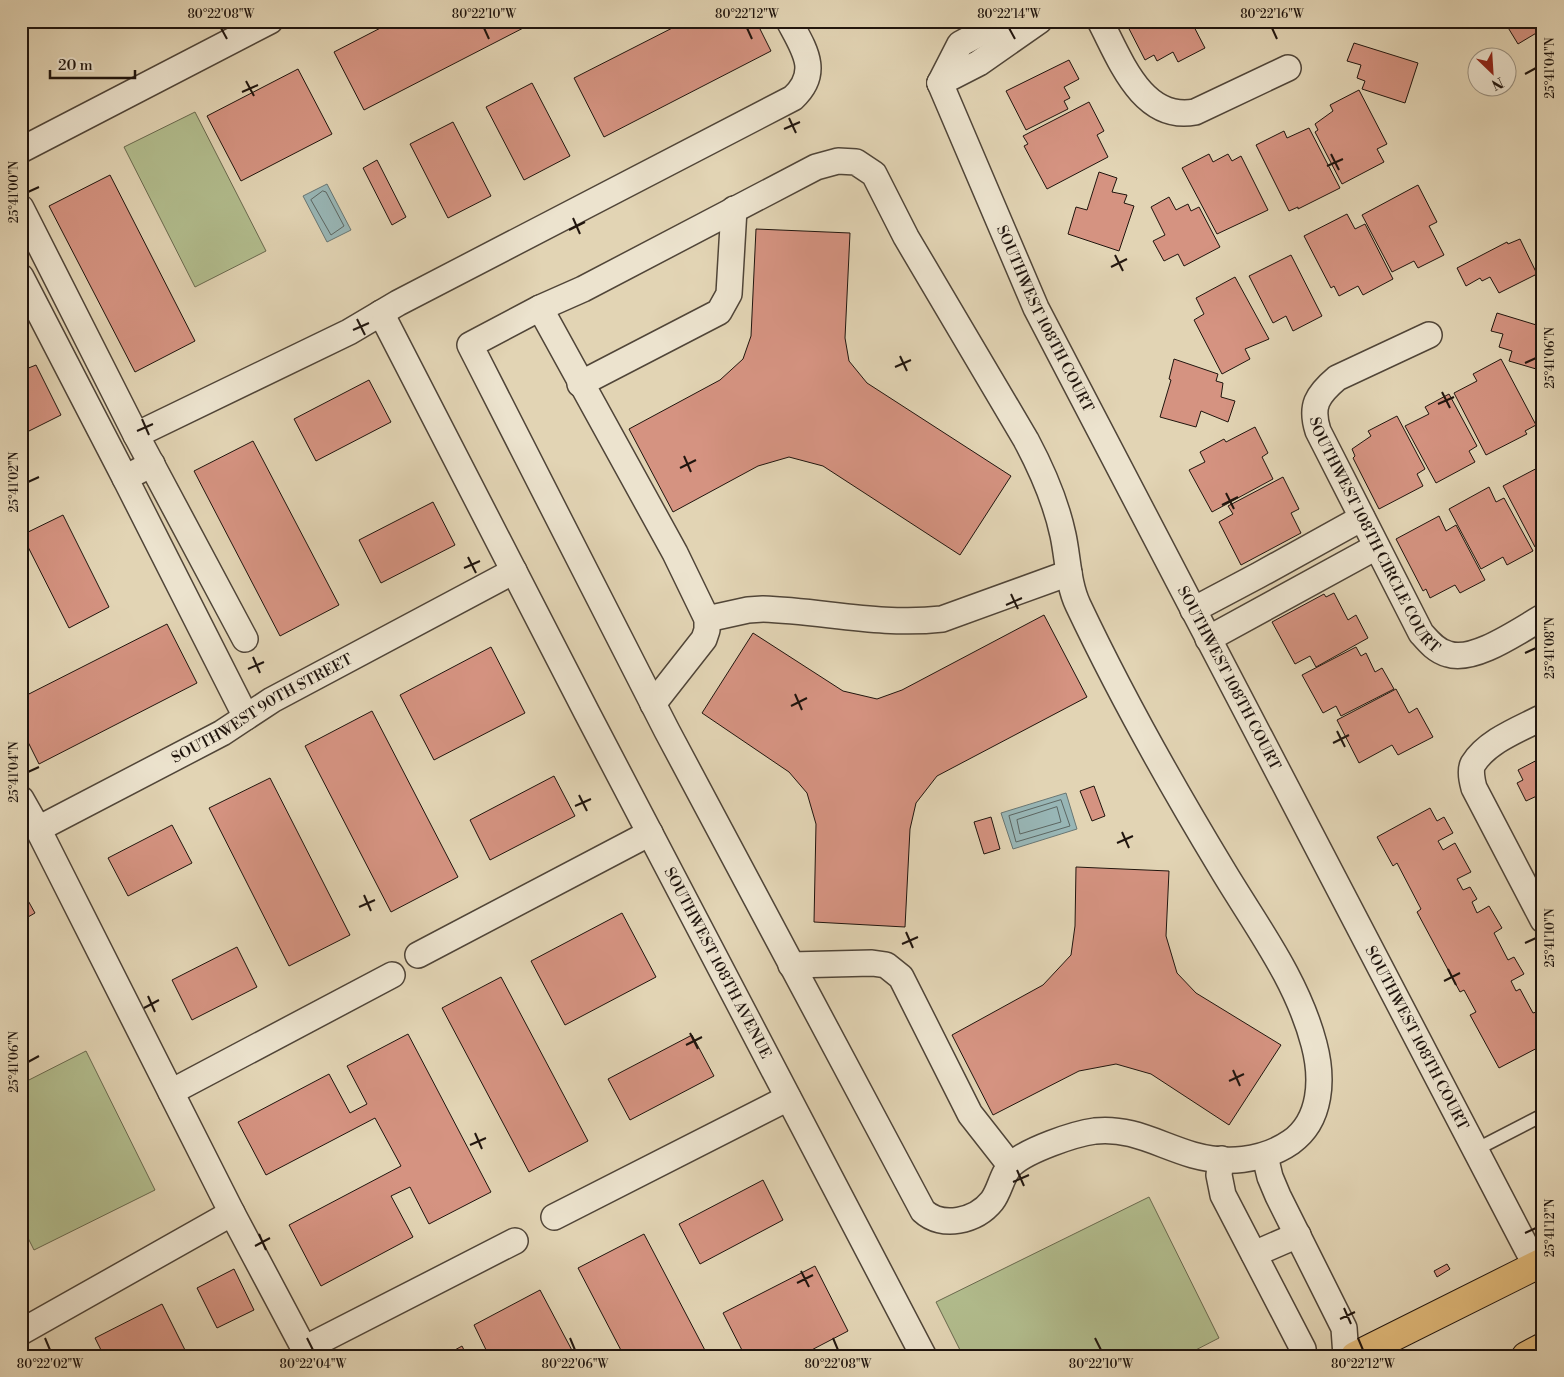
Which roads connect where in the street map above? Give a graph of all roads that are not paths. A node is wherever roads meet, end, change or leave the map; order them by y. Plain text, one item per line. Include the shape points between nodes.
1 (270, 21) edge
2 (789, 21) edge
3 (1003, 21) edge
4 (1039, 21) edge
5 (1100, 21) edge
6 (1288, 68) dead end
7 (940, 83) junction
8 (21, 150) edge
9 (734, 209) junction
10 (24, 222) edge
11 (21, 277) edge
12 (540, 308) junction
13 (381, 313) junction
14 (1429, 335) dead end
15 (580, 384) junction
16 (136, 435) junction
17 (152, 464) junction
18 (125, 478) junction
19 (1362, 518) junction
20 (1376, 546) junction
21 (514, 571) junction
22 (1068, 573) junction
23 (1259, 576) junction
24 (1273, 603) junction
25 (1193, 610) junction
26 (1543, 617) edge
27 (707, 619) junction
28 (245, 639) dead end
29 (1208, 640) junction
30 (653, 704) junction
31 (246, 716) junction
32 (1543, 717) edge
33 (21, 799) edge
34 (38, 828) junction
35 (650, 833) junction
36 (1543, 920) edge
37 (418, 955) dead end
38 (791, 965) junction
39 (392, 975) dead end
40 (170, 1092) junction
41 (788, 1098) junction
42 (1543, 1115) edge
43 (1477, 1149) junction
44 (1265, 1156) junction
45 (1221, 1158) junction
46 (1010, 1165) junction
47 (232, 1213) junction
48 (554, 1217) dead end
49 (1298, 1235) junction
50 (515, 1241) dead end
51 (1254, 1254) junction
52 (1539, 1264) edge
53 (1416, 1326) junction
54 (21, 1332) edge
55 (1543, 1347) edge
56 (306, 1352) edge
57 (922, 1355) edge
58 (1304, 1356) edge
59 (1346, 1356) edge
60 (1356, 1356) edge
61 (1389, 1356) edge
62 (1526, 1356) edge

1 - 8 street
2 - 13 street via 808,58 809,73 800,92 793,98
3 - 7 street via 960,44
4 - 7 street via 979,64
5 - 6 street via 1127,73 1148,100 1168,112 1195,112
7 - 25 street, SOUTHWEST 108TH COURT via 1036,308
9 - 12 street via 583,289
9 - 15 street via 729,294 718,312
9 - 22 street via 827,163 856,162 874,174 906,237 1034,453 1059,519
10 - 16 street
11 - 18 street
12 - 15 street
12 - 30 street via 470,345
13 - 16 street via 349,332
13 - 21 street, SOUTHWEST 108TH AVENUE
14 - 19 street, SOUTHWEST 108TH CIRCLE COURT via 1337,378 1315,404 1315,422 1327,453
15 - 27 street via 675,553
16 - 17 street
17 - 18 street
17 - 28 street
18 - 31 street
19 - 20 street, SOUTHWEST 108TH CIRCLE COURT
19 - 23 street
20 - 24 street
20 - 26 street, SOUTHWEST 108TH CIRCLE COURT via 1421,633 1439,650 1454,656 1481,650
21 - 31 street, SOUTHWEST 90TH STREET
21 - 35 street, SOUTHWEST 108TH AVENUE
22 - 27 street via 942,619 858,619 763,609
22 - 44 street via 1076,601 1147,742 1224,873 1278,956 1314,1044 1319,1071 1318,1099 1308,1126 1290,1142
23 - 24 street
23 - 25 street
24 - 29 street
25 - 29 street, SOUTHWEST 108TH COURT
27 - 30 street via 704,638
29 - 43 street, SOUTHWEST 108TH COURT
30 - 38 street
31 - 34 street, SOUTHWEST 90TH STREET via 222,732
32 - 36 street via 1488,748 1472,765 1474,788
33 - 34 street
34 - 40 street
35 - 37 street
35 - 41 street, SOUTHWEST 108TH AVENUE
38 - 46 street via 872,963 886,965 901,977 970,1114
38 - 46 street via 922,1212 931,1219 944,1222 968,1217 991,1202
39 - 40 street
40 - 47 street
41 - 48 street
41 - 57 street, SOUTHWEST 108TH AVENUE
42 - 43 lane
43 - 52 street, SOUTHWEST 108TH COURT
44 - 45 street via 1242,1160
44 - 49 street via 1270,1177
45 - 46 street via 1194,1155 1139,1134 1107,1130 1056,1141
45 - 51 street via 1219,1175 1223,1195
47 - 54 street
47 - 56 street
49 - 51 street
49 - 59 street via 1344,1328
50 - 56 street
51 - 58 street
52 - 53 main road
53 - 60 main road
53 - 61 main road
55 - 62 main road

